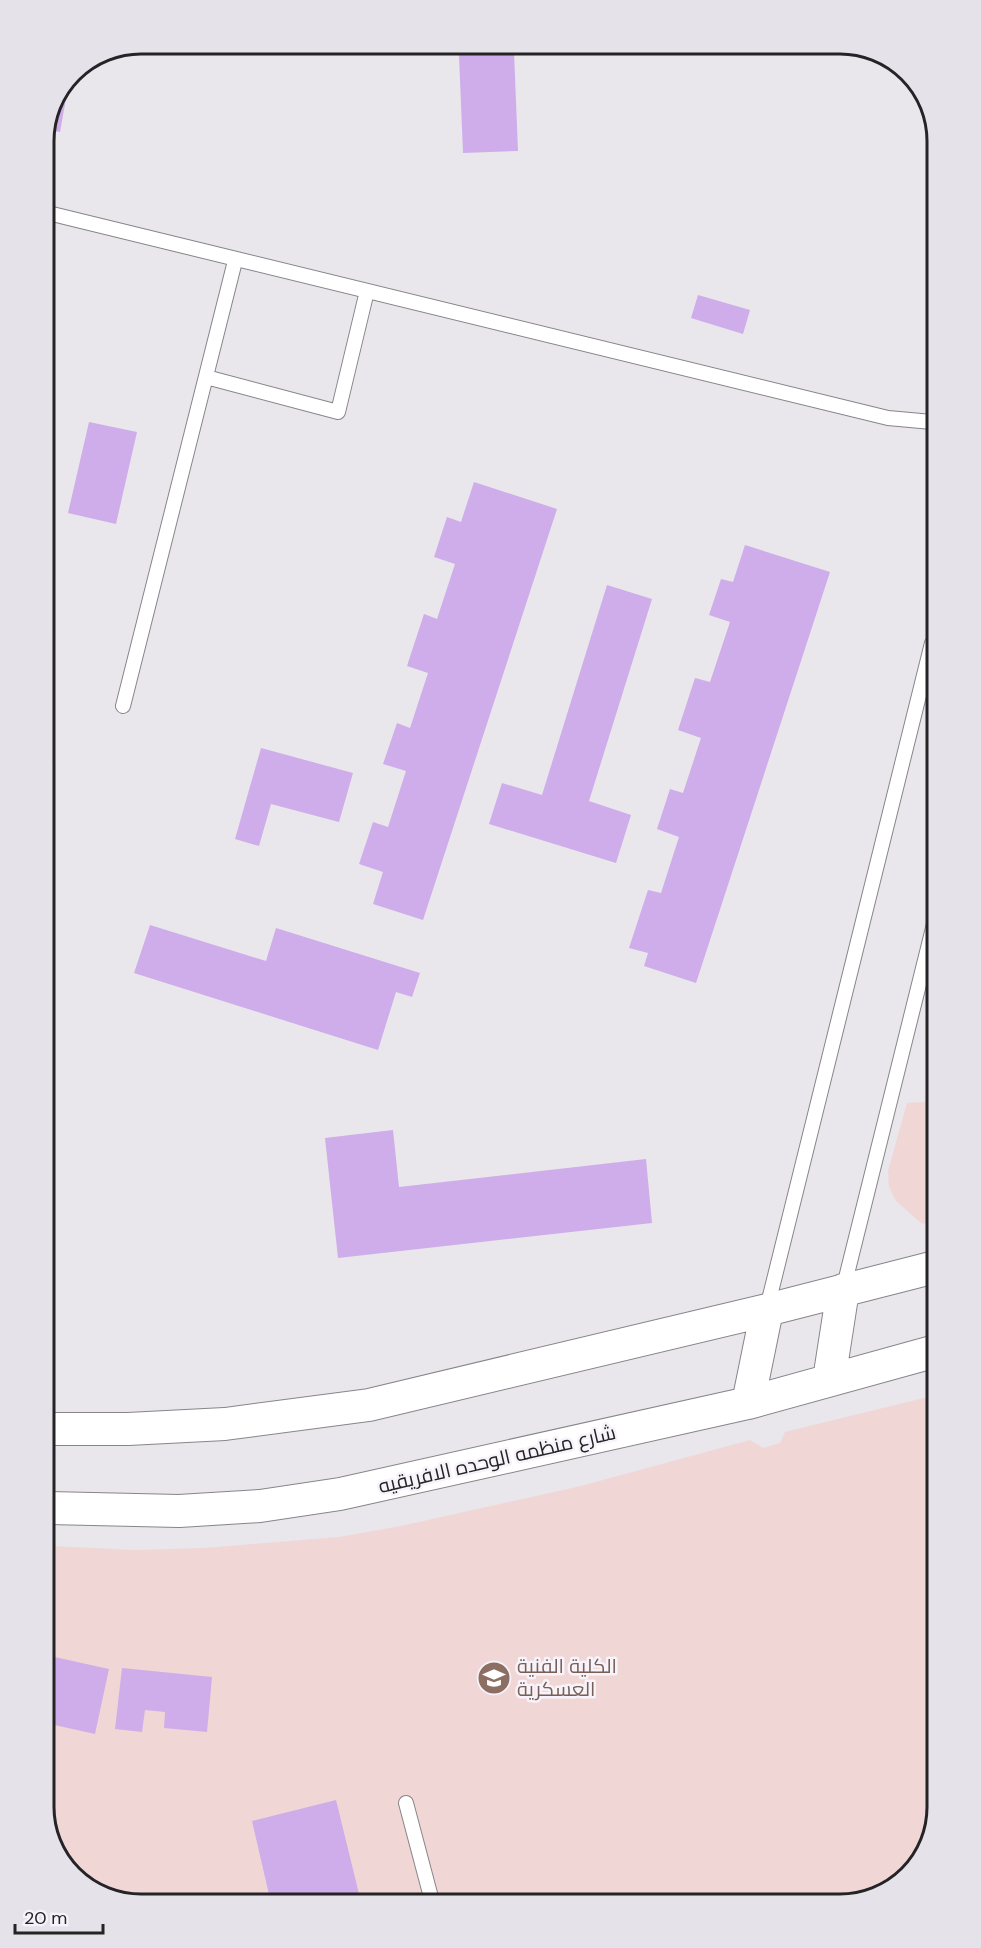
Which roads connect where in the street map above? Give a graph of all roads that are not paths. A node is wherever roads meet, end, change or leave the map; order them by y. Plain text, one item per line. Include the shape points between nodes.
1 (54, 215) edge
2 (234, 261) junction
3 (367, 291) junction
4 (207, 377) junction
5 (927, 422) edge
6 (927, 667) edge
7 (123, 706) dead end
8 (927, 952) edge
9 (927, 1269) edge
10 (843, 1290) junction
11 (767, 1310) junction
12 (927, 1354) edge
13 (829, 1380) junction
14 (748, 1403) junction
15 (54, 1429) edge
16 (54, 1508) edge
17 (406, 1803) dead end
18 (430, 1894) edge

1 - 2 lane
2 - 3 lane
2 - 4 lane
3 - 4 lane via 338,412
3 - 5 lane via 888,418
4 - 7 lane
6 - 11 lane
8 - 10 lane
9 - 10 street
10 - 11 street
10 - 13 street
11 - 14 street
11 - 15 street via 369,1405 225,1424
12 - 13 street, شارع منظمه الوحده الافريقيه
13 - 14 street, شارع منظمه الوحده الافريقيه
14 - 16 street, شارع منظمه الوحده الافريقيه via 300,1500 179,1511
17 - 18 lane

